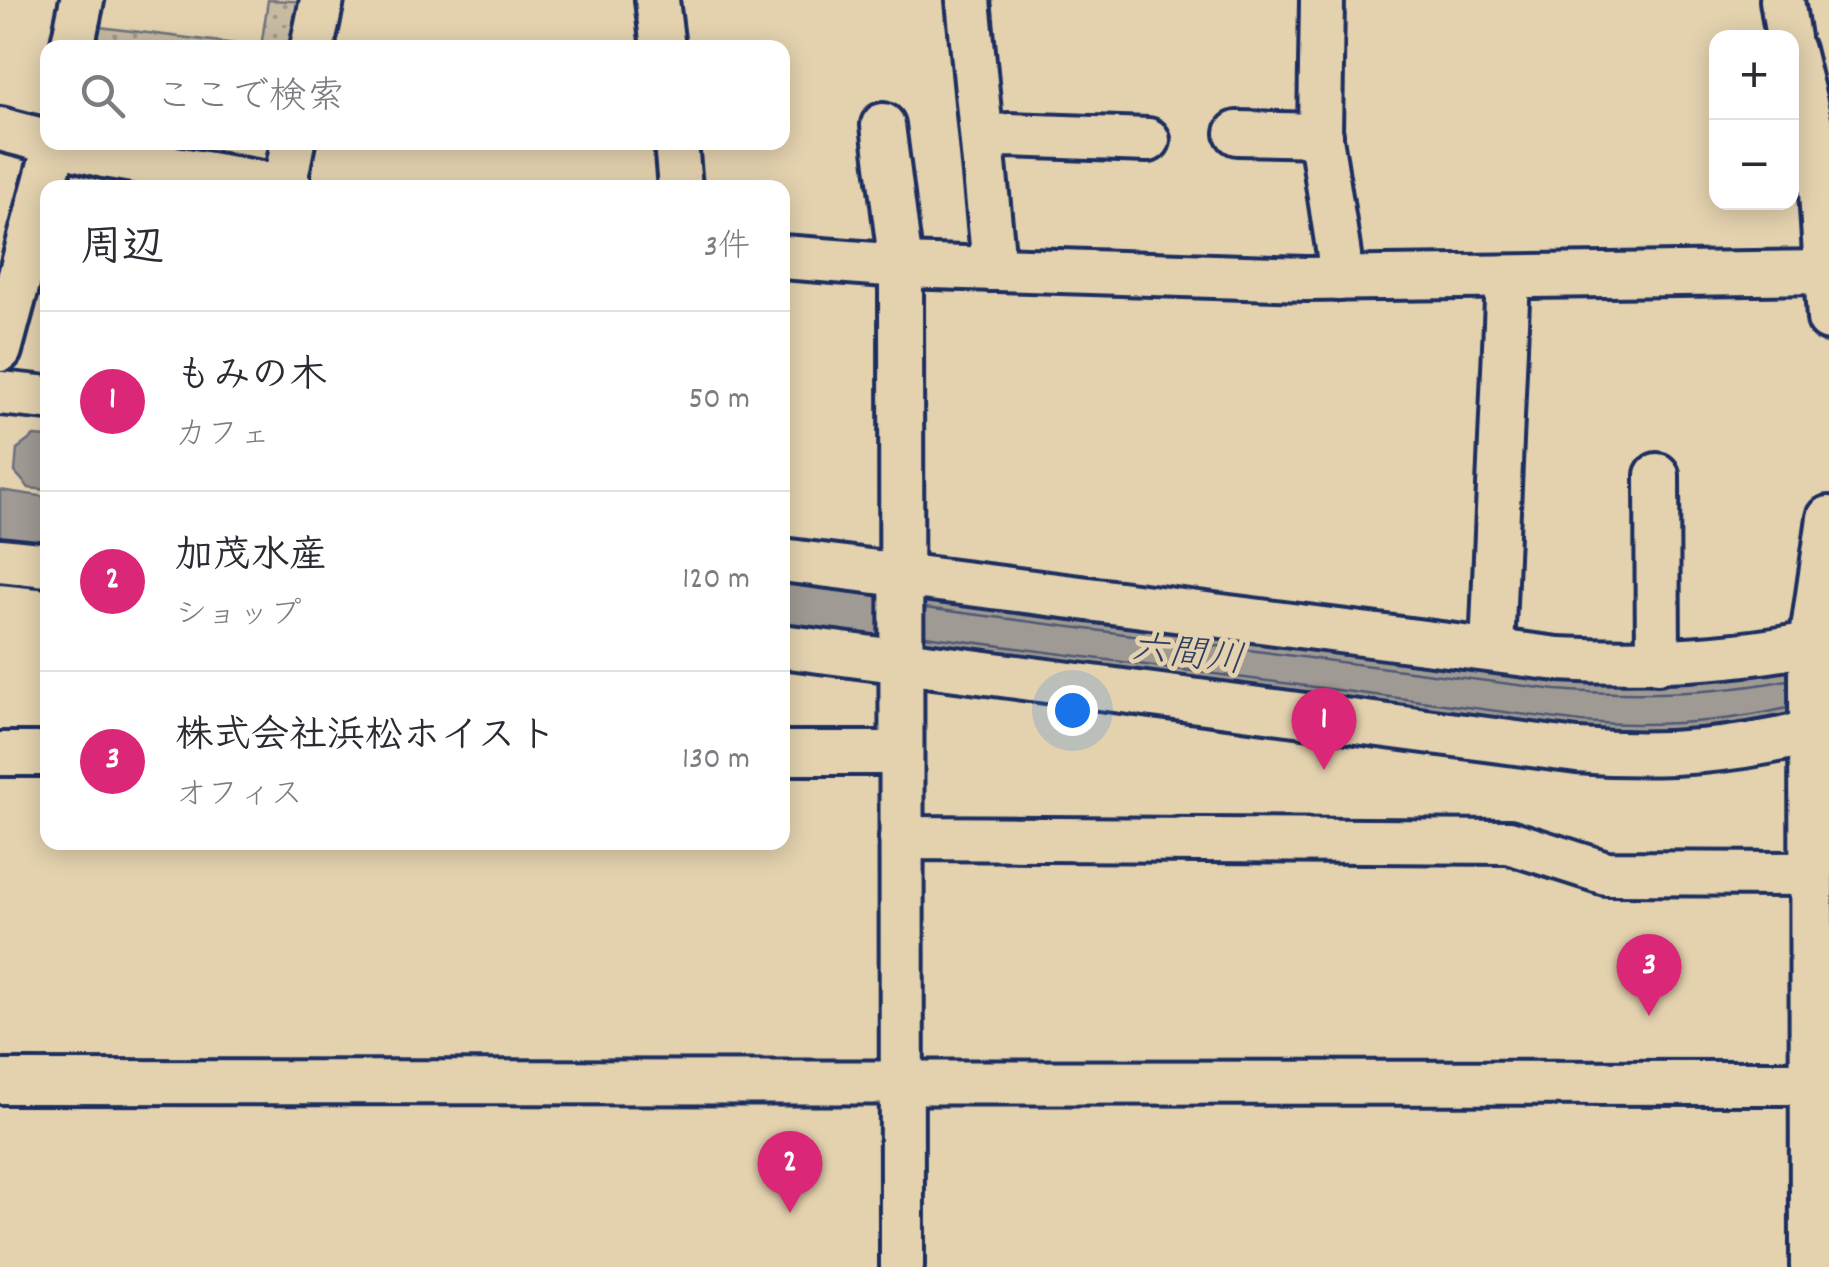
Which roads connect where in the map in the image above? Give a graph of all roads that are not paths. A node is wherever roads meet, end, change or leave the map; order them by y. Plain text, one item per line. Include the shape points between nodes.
1 (82, 0) edge
2 (322, 0) edge
3 (656, 0) edge
4 (968, 0) edge
5 (1322, 0) edge
6 (1782, 0) edge
7 (1787, 30) edge
8 (74, 40) edge
9 (314, 40) edge
10 (663, 40) edge
11 (1799, 79) edge
12 (883, 125) dead end
13 (0, 129) edge
14 (1237, 133) dead end
15 (1321, 135) junction
16 (982, 138) junction
17 (1148, 140) dead end
18 (40, 141) edge
19 (49, 150) edge
20 (84, 150) edge
21 (291, 150) edge
22 (677, 150) edge
23 (42, 180) edge
24 (246, 180) edge
25 (285, 180) edge
26 (679, 180) edge
27 (40, 186) edge
28 (790, 258) edge
29 (900, 266) junction
30 (991, 269) junction
31 (1828, 272) edge
32 (1508, 277) junction
33 (1338, 279) junction
34 (1829, 319) edge
35 (3, 327) edge
36 (0, 393) edge
37 (40, 397) edge
38 (1657, 474) dead end
39 (1829, 518) edge
40 (0, 560) edge
41 (790, 561) edge
42 (40, 564) edge
43 (901, 580) junction
44 (1817, 646) edge
45 (790, 647) edge
46 (1492, 650) junction
47 (901, 657) junction
48 (1658, 662) junction
49 (1817, 727) edge
50 (790, 753) edge
51 (901, 753) junction
52 (0, 754) edge
53 (40, 754) edge
54 (901, 838) junction
55 (1811, 874) junction
56 (0, 1082) edge
57 (902, 1082) junction
58 (1820, 1083) edge
59 (902, 1267) edge
60 (1812, 1267) edge

1 - 8 street
2 - 9 street
3 - 10 street
4 - 16 street
5 - 15 street
6 - 7 street
11 - 31 street via 1819,160
12 - 29 street
13 - 18 street
14 - 15 street
15 - 33 street
16 - 17 street
16 - 30 street
19 - 23 street
20 - 24 street
21 - 25 street
22 - 26 street
27 - 35 street
28 - 29 street
29 - 30 street
29 - 43 street
30 - 33 street
31 - 32 street
31 - 34 street
32 - 33 street
32 - 46 street
36 - 37 street
38 - 48 street
39 - 44 street
40 - 42 street
41 - 43 street
43 - 46 street
43 - 47 street
44 - 48 street
44 - 49 street
45 - 47 street
46 - 48 street
47 - 49 street via 1636,756 1754,746
47 - 51 street
49 - 55 street
50 - 51 street
51 - 54 street
52 - 53 street
54 - 55 street via 1509,842 1606,872
54 - 57 street
55 - 58 street
56 - 57 street
57 - 58 street
57 - 59 street
58 - 60 street

